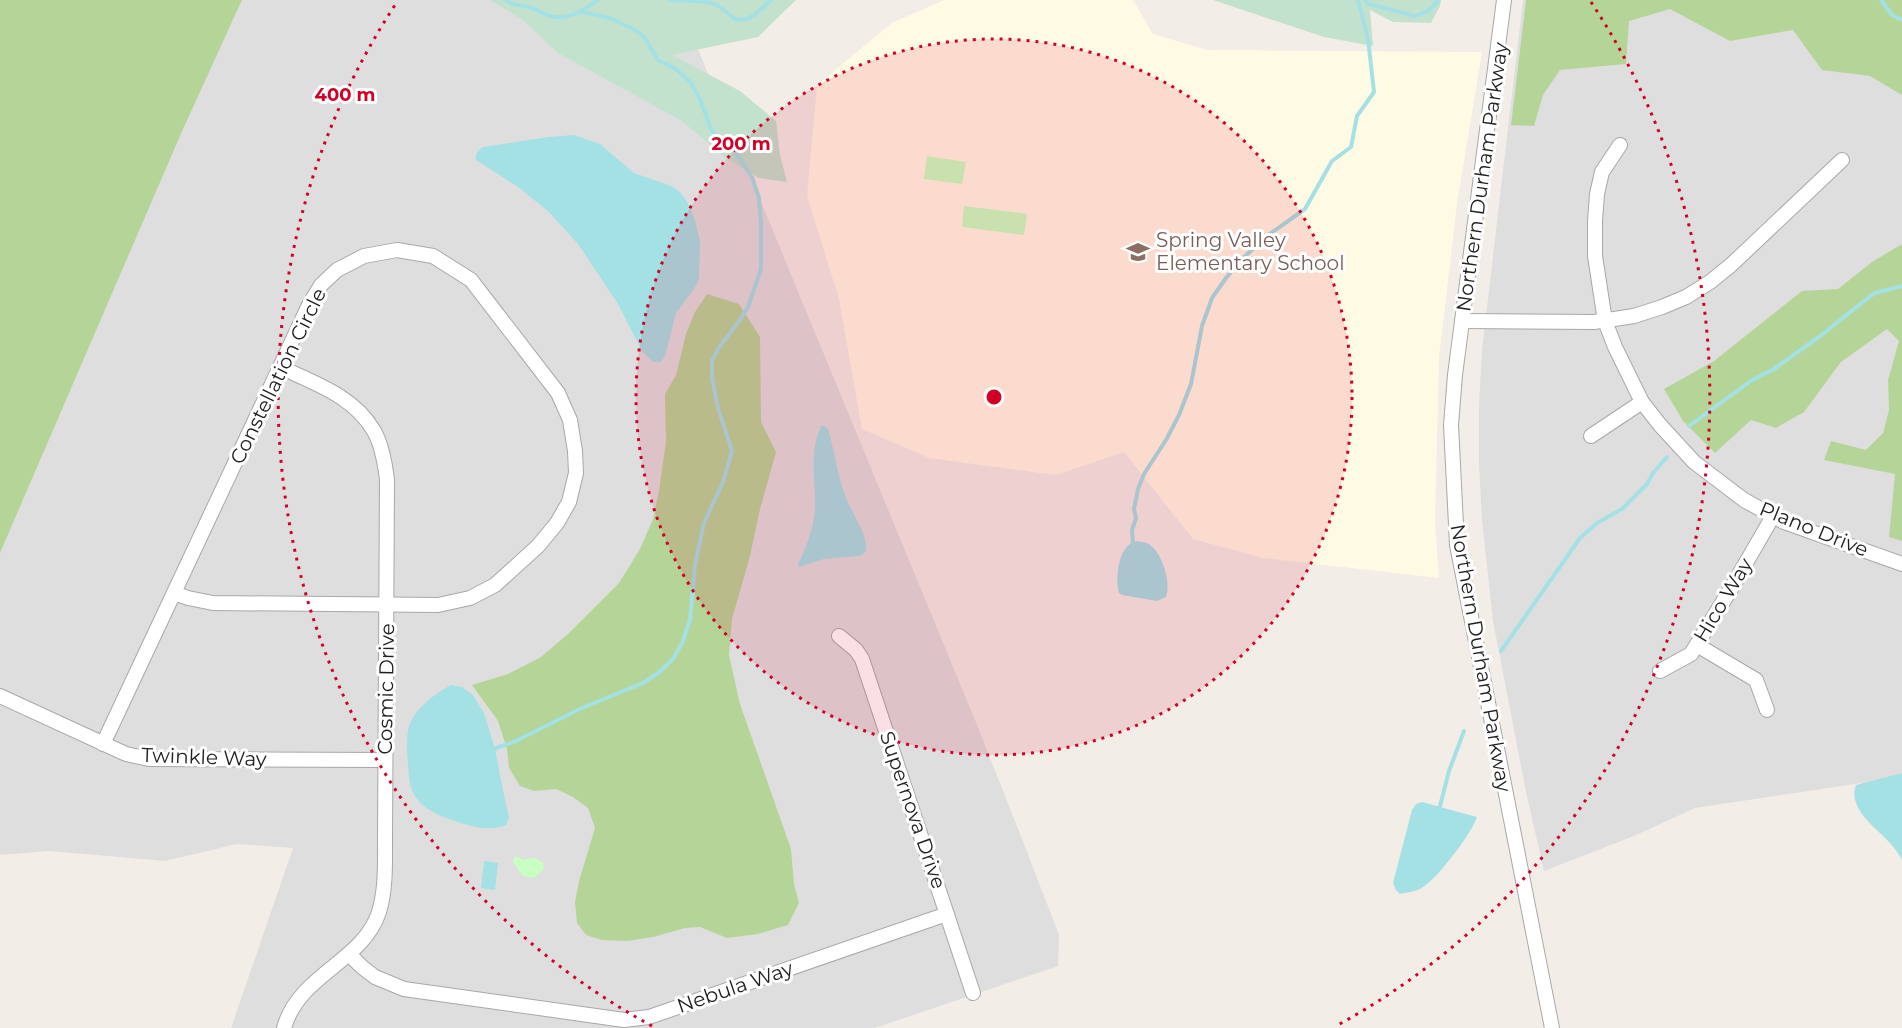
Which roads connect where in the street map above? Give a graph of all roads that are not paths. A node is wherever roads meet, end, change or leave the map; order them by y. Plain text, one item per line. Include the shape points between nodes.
1 (1504, 0) edge
2 (1620, 145) dead end
3 (1842, 160) dead end
4 (1462, 321) junction
5 (1605, 321) junction
6 (280, 367) junction
7 (1642, 402) junction
8 (1591, 436) dead end
9 (1773, 516) junction
10 (1902, 564) edge
11 (174, 593) junction
12 (387, 605) junction
13 (839, 636) dead end
14 (1697, 645) junction
15 (1660, 671) dead end
16 (0, 696) edge
17 (1767, 710) dead end
18 (103, 744) junction
19 (385, 760) junction
20 (947, 914) junction
21 (350, 954) junction
22 (973, 993) dead end
23 (572, 1021) edge
24 (285, 1028) edge
25 (1551, 1028) edge

1 - 4 street, Northern Durham Parkway
2 - 5 street, Plano Drive via 1602,172 1597,194 1595,256
3 - 5 street via 1710,282 1662,307
4 - 5 street
4 - 25 street, Northern Durham Parkway via 1451,425 1457,545
5 - 7 street, Plano Drive
6 - 11 street, Constellation Circle
6 - 12 street, Cosmic Drive via 340,396 375,432 387,480
6 - 12 street, Constellation Circle via 321,285 337,270 364,256 397,250 434,256 471,280 558,393 570,420 576,472 569,502 557,523 495,585 470,598 438,605
7 - 8 street
7 - 9 street, Plano Drive via 1694,462 1744,500
9 - 10 street, Plano Drive
9 - 14 street, Hico Way
11 - 12 street, Constellation Circle via 213,603
11 - 18 street, Constellation Circle
12 - 19 street, Cosmic Drive
13 - 20 street, Supernova Drive via 862,659
14 - 15 street, Hico Way via 1691,654
14 - 17 street via 1755,680
16 - 18 street, Twinkle Way
18 - 19 street, Twinkle Way via 150,759
19 - 21 street, Cosmic Drive via 382,892 378,913
20 - 22 street, Supernova Drive
20 - 23 street, Nebula Way via 649,1017
21 - 23 street, Nebula Way via 375,977 404,988
21 - 24 street, Cosmic Drive via 308,987

